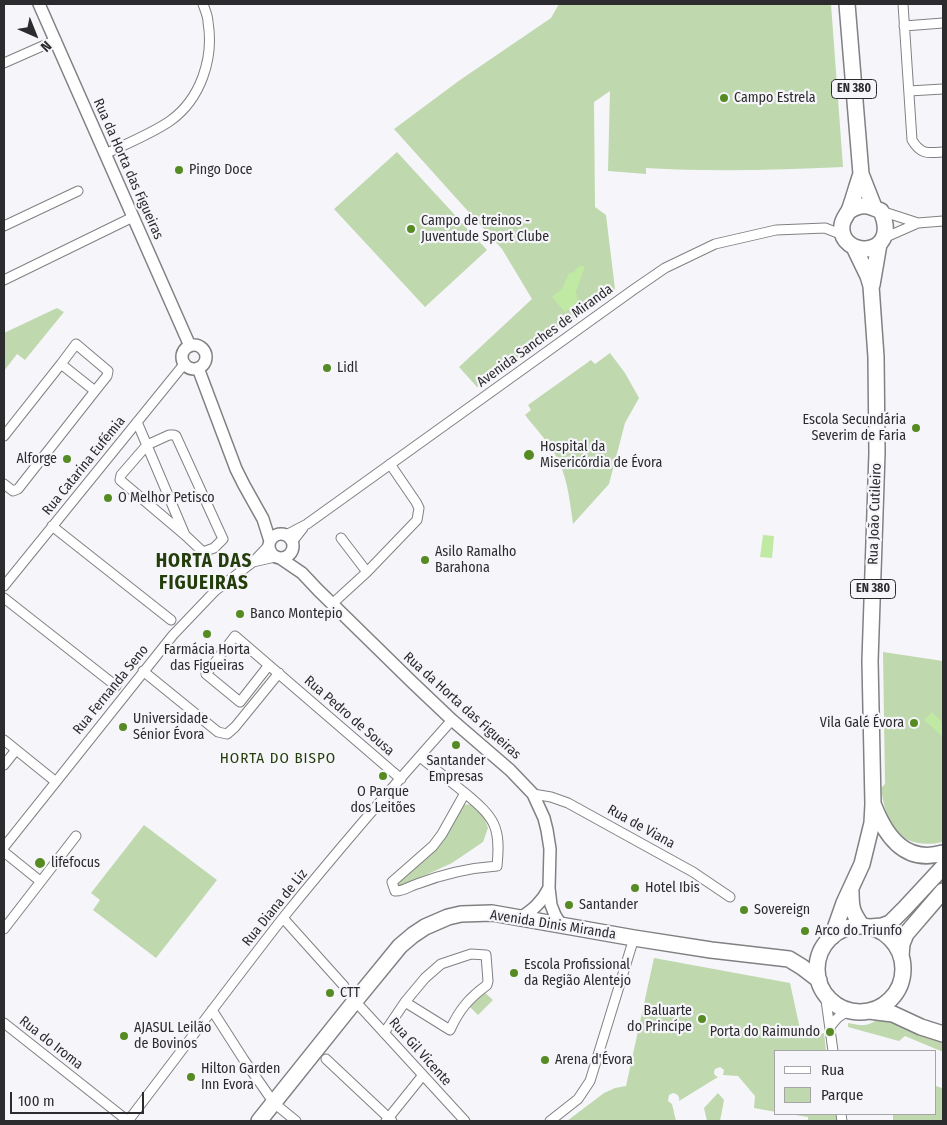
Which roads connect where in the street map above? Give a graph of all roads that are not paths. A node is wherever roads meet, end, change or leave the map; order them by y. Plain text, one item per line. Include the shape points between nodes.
1 (39, 4) edge
2 (203, 4) edge
3 (847, 4) edge
4 (903, 4) edge
5 (943, 23) edge
6 (904, 26) junction
7 (56, 40) junction
8 (4, 63) edge
9 (943, 89) edge
10 (909, 91) junction
11 (943, 152) edge
12 (105, 154) junction
13 (861, 174) junction
14 (78, 191) dead end
15 (878, 209) junction
16 (847, 214) junction
17 (133, 217) junction
18 (943, 221) edge
19 (918, 223) junction
20 (4, 226) edge
21 (824, 228) junction
22 (843, 235) junction
23 (881, 241) junction
24 (854, 248) junction
25 (4, 280) edge
26 (871, 286) junction
27 (190, 346) junction
28 (185, 363) junction
29 (60, 364) junction
30 (198, 368) junction
31 (95, 391) junction
32 (137, 422) junction
33 (7, 425) edge
34 (4, 436) edge
35 (147, 445) junction
36 (390, 464) junction
37 (4, 484) edge
38 (263, 519) junction
39 (52, 526) junction
40 (185, 535) junction
41 (341, 538) dead end
42 (287, 541) junction
43 (269, 543) junction
44 (278, 557) junction
45 (253, 562) junction
46 (302, 572) junction
47 (367, 572) junction
48 (4, 586) edge
49 (4, 598) edge
50 (332, 604) junction
51 (171, 620) dead end
52 (269, 665) junction
53 (143, 671) junction
54 (279, 673) junction
55 (116, 686) dead end
56 (452, 720) junction
57 (4, 740) edge
58 (16, 750) junction
59 (420, 757) junction
60 (4, 766) edge
61 (401, 778) junction
62 (56, 782) junction
63 (465, 794) junction
64 (534, 794) junction
65 (873, 804) junction
66 (76, 836) dead end
67 (4, 847) edge
68 (4, 852) edge
69 (943, 853) edge
70 (943, 867) edge
71 (40, 881) junction
72 (549, 888) junction
73 (851, 889) junction
74 (943, 892) edge
75 (730, 897) dead end
76 (283, 918) junction
77 (520, 918) junction
78 (544, 922) junction
79 (561, 925) junction
80 (866, 927) junction
81 (4, 929) edge
82 (832, 937) junction
83 (634, 938) junction
84 (822, 950) junction
85 (901, 956) junction
86 (789, 959) junction
87 (344, 986) dead end
88 (822, 986) junction
89 (898, 989) junction
90 (355, 1001) junction
91 (405, 1002) junction
92 (212, 1010) junction
93 (850, 1011) junction
94 (869, 1011) junction
95 (4, 1023) edge
96 (830, 1027) junction
97 (921, 1027) junction
98 (384, 1033) junction
99 (943, 1034) edge
100 (833, 1050) edge
101 (326, 1060) dead end
102 (423, 1076) junction
103 (274, 1103) junction
104 (389, 1120) edge
105 (128, 1121) edge
106 (260, 1121) edge
107 (296, 1121) edge
108 (465, 1121) edge
109 (550, 1121) edge

1 - 7 street, Rua da Horta das Figueiras
2 - 12 street via 210,37 201,82 194,97 170,121
3 - 13 main road, Rua João Cutileiro / EN 380
4 - 6 street
5 - 6 street
6 - 10 street
7 - 8 street
7 - 12 street, Rua da Horta das Figueiras
9 - 10 street
10 - 11 street via 912,140 926,153
12 - 17 street, Rua da Horta das Figueiras
13 - 15 main road, Rua João Cutileiro / EN 380
13 - 16 main road, Rua João Cutileiro / EN 380
14 - 20 street
15 - 16 main road via 857,206
15 - 19 street
15 - 23 main road, Rua João Cutileiro via 886,229
16 - 21 street, Avenida Sanches de Miranda
16 - 22 main road, Rua João Cutileiro via 842,226
17 - 25 street
17 - 27 street, Rua da Horta das Figueiras
18 - 19 street
19 - 23 street
21 - 22 street, Avenida Sanches de Miranda
21 - 36 street, Avenida Sanches de Miranda via 776,230 715,244 671,265
22 - 24 main road, Rua João Cutileiro
23 - 24 main road via 871,249
23 - 26 main road, Rua João Cutileiro / EN 380
24 - 26 main road, Rua João Cutileiro / EN 380
26 - 65 main road, Rua João Cutileiro / EN 380 via 877,453 870,662
27 - 28 street via 184,352
27 - 30 street, Rua da Horta das Figueiras via 200,346 206,353 205,362
28 - 30 street
28 - 32 street, Rua Catarina Eufémia
29 - 31 street
29 - 31 street via 76,344 108,371
29 - 33 street
30 - 38 street, Rua da Horta das Figueiras via 236,469
31 - 37 street via 18,489 13,491
32 - 35 street
32 - 39 street, Rua Catarina Eufémia
33 - 34 street
35 - 40 street
35 - 40 street via 120,480
35 - 40 street via 169,435 176,436 223,539 214,548 203,552
36 - 42 street, Avenida Sanches de Miranda
36 - 47 street via 419,508 417,520
38 - 42 street, Rua da Horta das Figueiras
38 - 43 street, Rua da Horta das Figueiras
39 - 48 street, Rua Catarina Eufémia
39 - 51 street
41 - 47 street
42 - 43 street via 273,537
42 - 44 street via 284,557
42 - 46 street, Rua da Horta das Figueiras
43 - 44 street, Rua da Horta das Figueiras via 269,550
43 - 45 street, Rua Fernanda Seno
44 - 45 street, Rua Fernanda Seno
44 - 46 street, Rua da Horta das Figueiras
45 - 53 street, Rua Fernanda Seno via 199,607
46 - 50 street, Rua da Horta das Figueiras
47 - 50 street
49 - 55 street
50 - 56 street, Rua da Horta das Figueiras
52 - 52 street, Rua Pedro de Sousa via 235,636 206,674 240,702
52 - 54 street, Rua Pedro de Sousa
53 - 54 street via 218,732 227,734
53 - 62 street, Rua Fernanda Seno
54 - 61 street, Rua Pedro de Sousa
56 - 59 street, Rua Diana de Liz
56 - 64 street, Rua da Horta das Figueiras
57 - 58 street
58 - 60 street
58 - 62 street
59 - 61 street, Rua Diana de Liz
59 - 63 street
61 - 76 street, Rua Diana de Liz
62 - 67 street, Rua Fernanda Seno
63 - 63 street via 433,846 392,882 395,891 456,871 497,866 498,835 493,822
64 - 72 street, Rua da Horta das Figueiras via 550,840
64 - 75 street, Rua de Viana via 568,803 693,872
65 - 69 main road via 884,829 902,848 922,855
65 - 73 main road, Rua João Cutileiro / EN 380 via 868,842
66 - 71 street
68 - 71 street
70 - 80 main road via 890,923
71 - 81 street
72 - 77 street via 538,905
72 - 78 street, Rua da Horta das Figueiras via 542,909
72 - 79 street, Rua da Horta das Figueiras via 551,905
73 - 80 main road, Rua João Cutileiro / EN 380 via 853,913
73 - 82 main road, Rua João Cutileiro / EN 380
74 - 85 main road via 906,934
76 - 87 street
76 - 92 street, Rua Diana de Liz
77 - 78 main road, Avenida Dinis Miranda
77 - 90 main road, Avenida Dinis Miranda via 492,913 461,914 425,926 400,946
78 - 79 main road, Avenida Dinis Miranda
79 - 83 main road, Avenida Dinis Miranda
80 - 82 main road via 852,927
80 - 85 main road via 889,938
82 - 84 main road
83 - 86 main road, Avenida Dinis Miranda
83 - 109 street via 590,1081 578,1099
84 - 86 main road, Avenida Dinis Miranda
84 - 88 main road via 818,964
85 - 89 main road via 902,978
86 - 88 main road, Avenida Dinis Miranda
88 - 93 main road via 836,1004
88 - 96 street
89 - 94 main road via 886,1003
89 - 97 main road via 908,1013
90 - 98 street, Rua Gil Vicente
90 - 103 main road, Avenida Dinis Miranda
91 - 91 street via 441,964 472,954 486,955 487,985 467,1002 450,1030
91 - 98 street
92 - 103 street
92 - 105 street, Rua Diana de Liz
93 - 94 main road
93 - 96 street via 843,1013
94 - 97 main road via 893,1014
95 - 105 street, Rua do Iroma
96 - 100 street
97 - 99 main road
98 - 102 street, Rua Gil Vicente
101 - 104 street
102 - 104 street
102 - 108 street, Rua Gil Vicente
103 - 106 main road, Avenida Dinis Miranda
103 - 107 street

